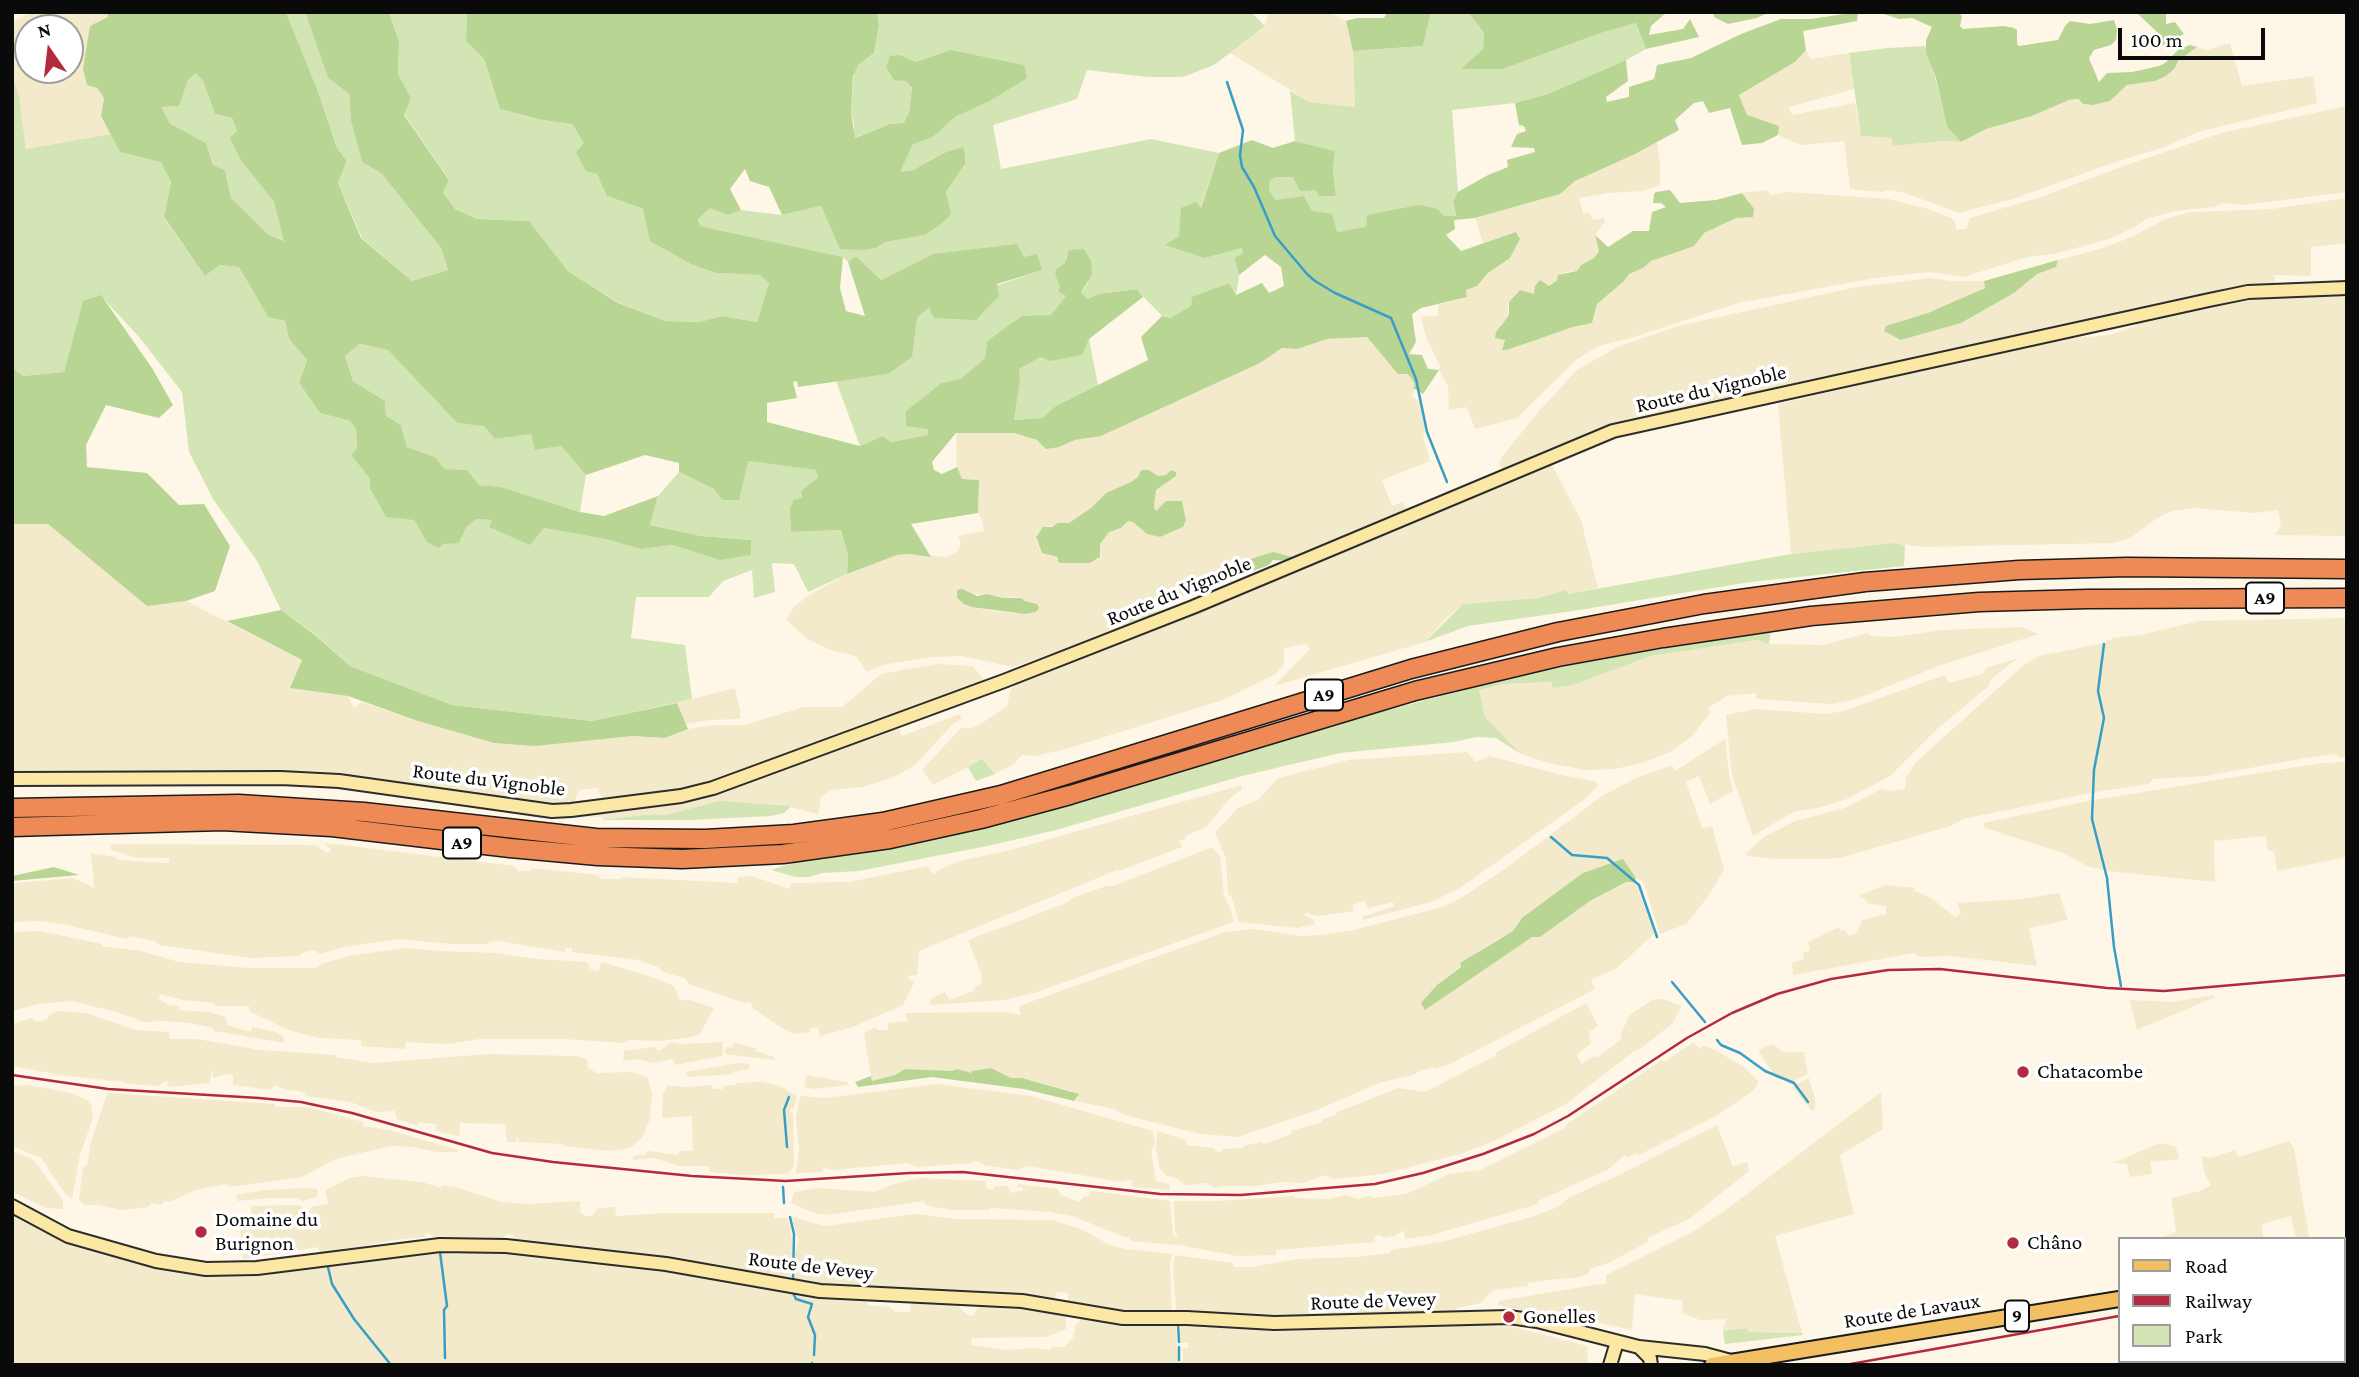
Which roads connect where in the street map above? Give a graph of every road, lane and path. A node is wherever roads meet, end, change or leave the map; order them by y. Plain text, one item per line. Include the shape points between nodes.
1 (2347, 288) edge
2 (2347, 569) edge
3 (2347, 598) edge
4 (12, 779) edge
5 (12, 808) edge
6 (12, 827) edge
7 (12, 1206) edge
8 (2118, 1299) edge
9 (1617, 1342) junction
10 (1639, 1346) junction
11 (1732, 1362) junction
12 (1610, 1365) edge
13 (1651, 1365) edge
14 (1712, 1365) edge

1 - 4 street, Route du Vignoble via 2248,292 1614,431 1181,612 726,784 681,796 552,811 339,781
2 - 5 highway, A9 via 2006,571 1865,582 1717,602 1606,622 1411,668 1001,795 870,824 794,834 616,839 239,803
3 - 6 highway, A9 via 1966,603 1702,631 1506,668 1415,691 1070,795 939,829 783,853 649,858 555,853 332,827 222,821
7 - 9 street, Route de Vevey via 68,1236 156,1261 206,1269 257,1268 440,1245 497,1246 666,1264 820,1291 1022,1301 1123,1318 1274,1323 1498,1317 1537,1321
8 - 11 main road, Route de Lavaux / 9
9 - 10 street, Route de Vevey
9 - 12 street
10 - 11 street, Route de Vevey
10 - 13 street
11 - 14 main road, Route de Lavaux / 9

